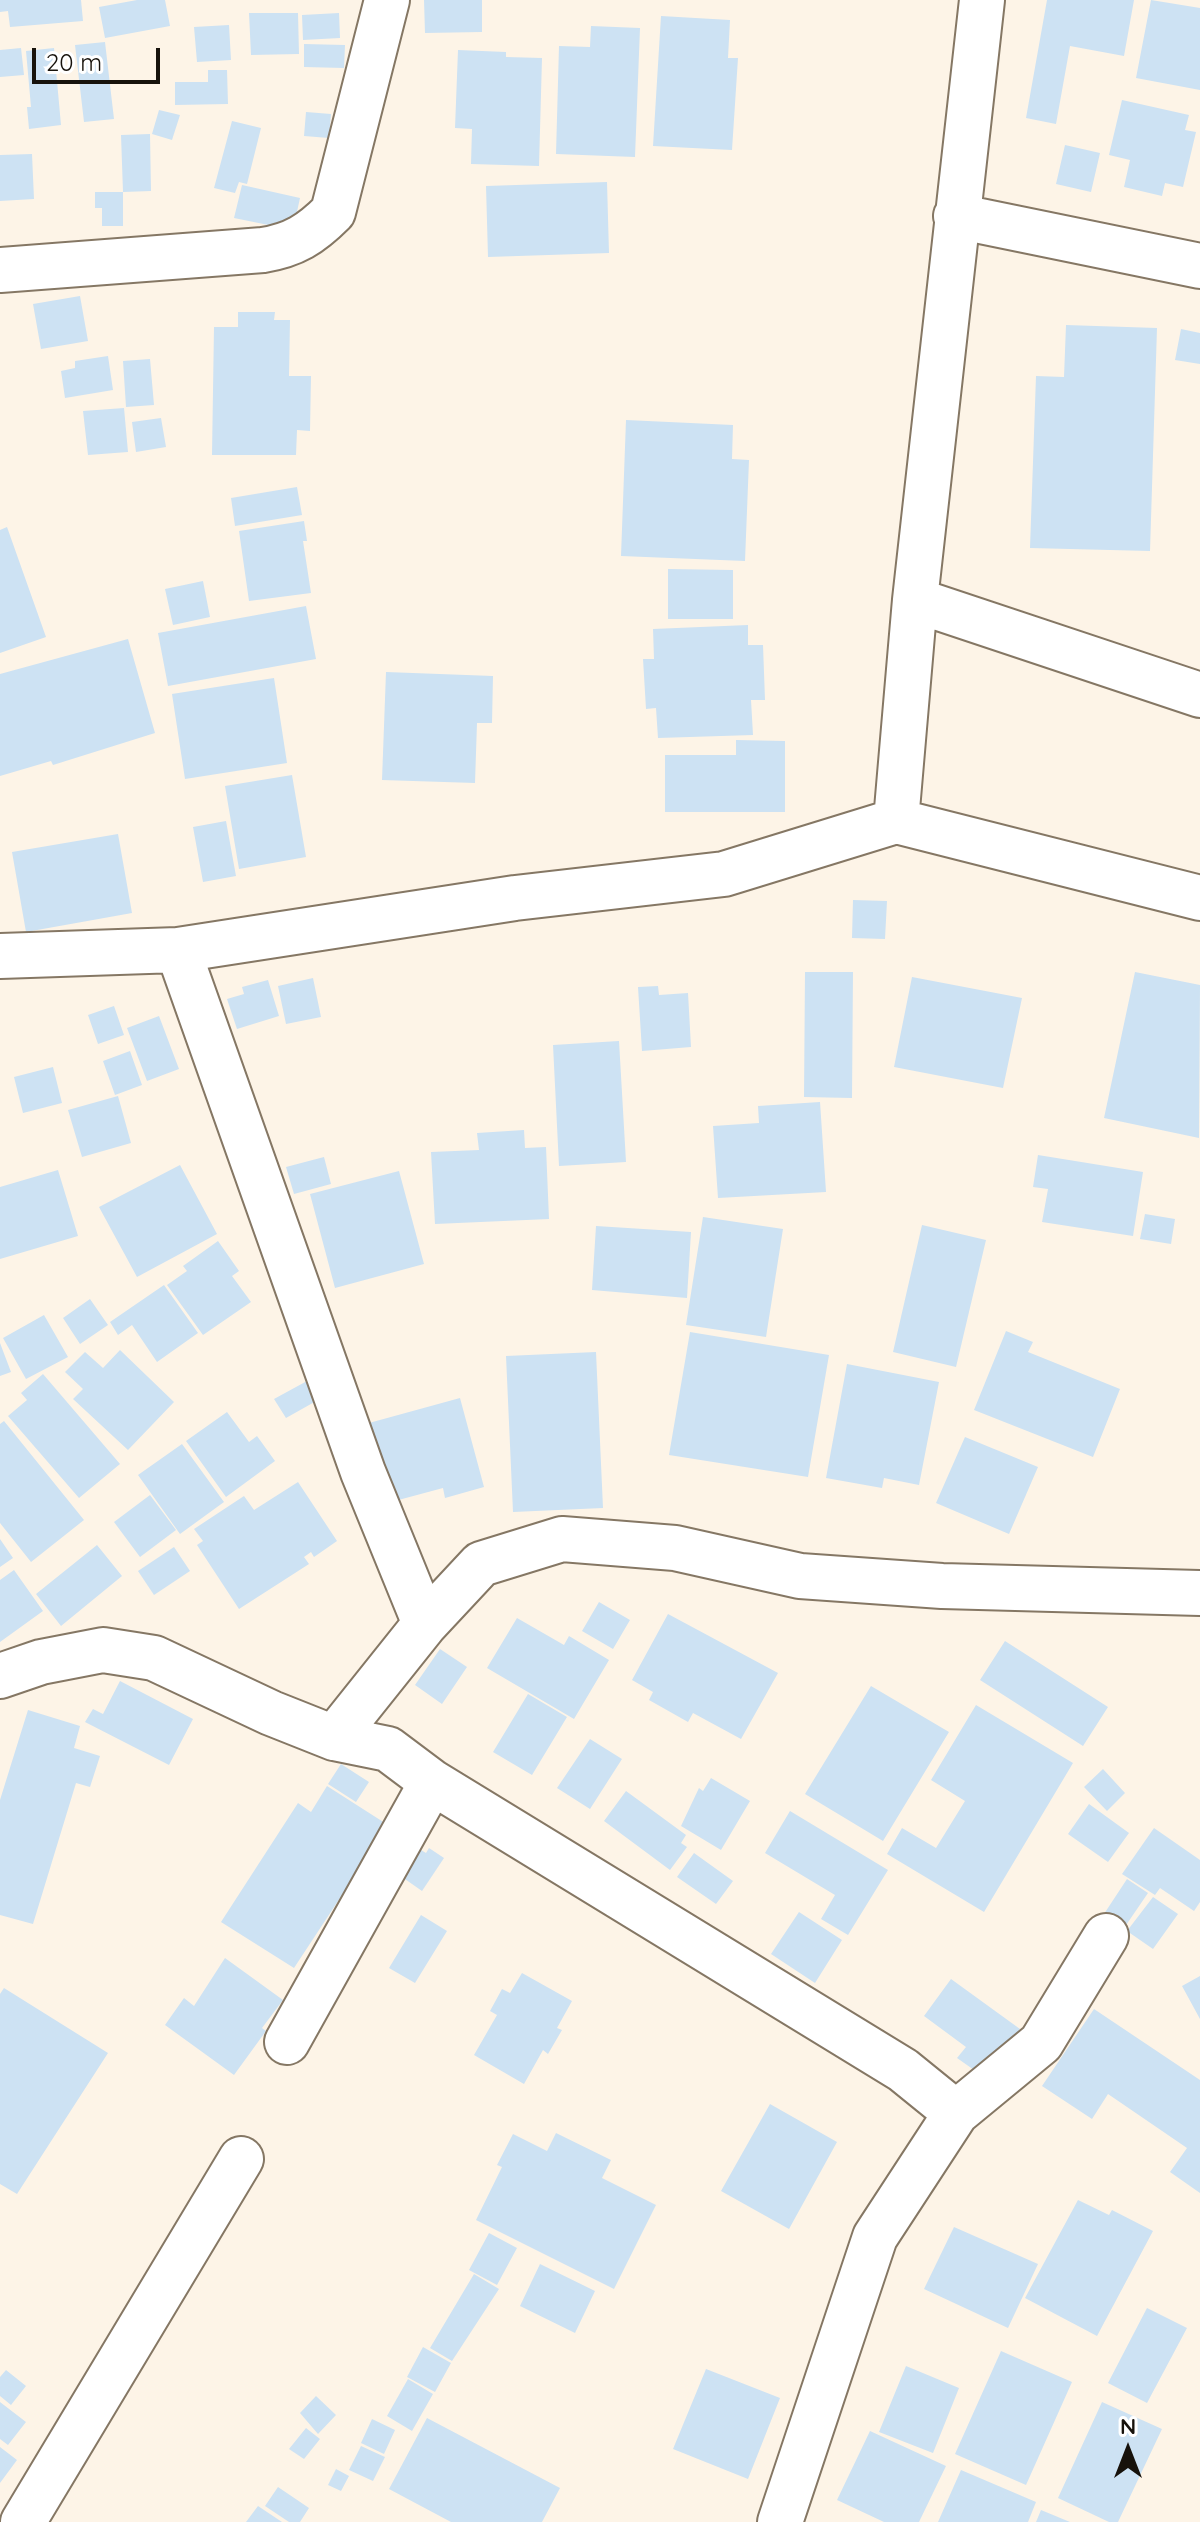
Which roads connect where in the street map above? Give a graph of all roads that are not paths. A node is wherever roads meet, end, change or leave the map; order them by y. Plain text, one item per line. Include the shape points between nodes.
1 (387, 0) edge
2 (982, 0) edge
3 (956, 216) junction
4 (1200, 266) edge
5 (0, 270) edge
6 (915, 600) junction
7 (1200, 695) edge
8 (896, 821) junction
9 (1200, 898) edge
10 (178, 950) junction
11 (0, 956) edge
12 (1200, 1593) edge
13 (425, 1624) junction
14 (0, 1676) edge
15 (334, 1738) junction
16 (432, 1782) junction
17 (1106, 1936) dead end
18 (287, 2042) dead end
19 (956, 2113) junction
20 (241, 2159) dead end
21 (23, 2522) edge
22 (780, 2522) edge

1 - 5 street via 333,212 314,232 289,246 263,250
2 - 3 street
3 - 4 street
3 - 6 street
6 - 7 street
6 - 8 street
8 - 9 street
8 - 10 street via 724,874 515,898
10 - 11 street
10 - 13 street via 363,1472
12 - 13 street via 800,1576 675,1548 562,1539 481,1564
13 - 15 street
14 - 15 street via 103,1650 154,1658
15 - 16 street via 388,1749
16 - 18 street
16 - 19 street via 903,2070
17 - 19 street via 1041,2043
19 - 22 street via 875,2237
20 - 21 street

